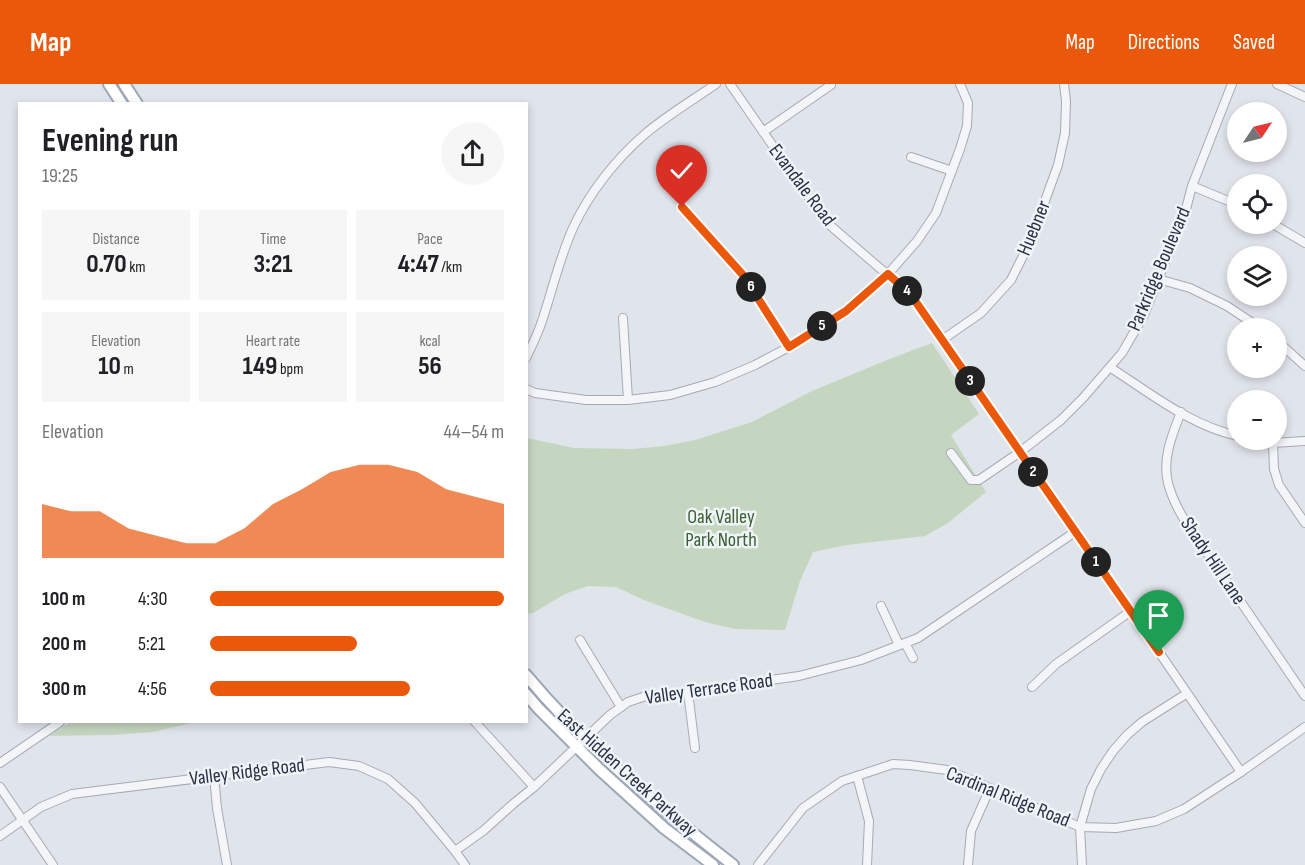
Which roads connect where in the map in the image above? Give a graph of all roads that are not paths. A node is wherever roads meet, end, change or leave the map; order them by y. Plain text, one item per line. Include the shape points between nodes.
1 (109, 84) edge
2 (124, 84) edge
3 (716, 84) edge
4 (730, 84) edge
5 (960, 84) edge
6 (1064, 84) edge
7 (1232, 84) edge
8 (1277, 84) edge
9 (831, 86) dead end
10 (1305, 98) edge
11 (121, 102) edge
12 (136, 102) edge
13 (763, 132) junction
14 (911, 157) dead end
15 (952, 171) junction
16 (1192, 186) junction
17 (1227, 200) edge
18 (682, 207) dead end
19 (1287, 232) edge
20 (1305, 243) edge
21 (888, 274) junction
22 (1158, 279) junction
23 (623, 318) dead end
24 (1245, 318) edge
25 (942, 340) junction
26 (789, 347) junction
27 (1287, 350) edge
28 (528, 353) edge
29 (1305, 366) edge
30 (1111, 368) junction
31 (528, 390) edge
32 (628, 400) junction
33 (1181, 412) junction
34 (1227, 433) edge
35 (1305, 441) edge
36 (1287, 442) edge
37 (1273, 450) edge
38 (1020, 452) junction
39 (951, 453) dead end
40 (1305, 523) edge
41 (1075, 532) junction
42 (880, 606) dead end
43 (1131, 611) junction
44 (580, 640) dead end
45 (902, 644) junction
46 (913, 658) dead end
47 (528, 677) edge
48 (1032, 687) dead end
49 (688, 692) junction
50 (1186, 694) junction
51 (528, 696) edge
52 (1305, 696) edge
53 (621, 707) junction
54 (59, 723) edge
55 (476, 723) edge
56 (1305, 727) edge
57 (586, 739) junction
58 (577, 747) junction
59 (695, 748) dead end
60 (0, 763) edge
61 (1241, 772) junction
62 (214, 776) junction
63 (857, 776) junction
64 (534, 787) junction
65 (0, 788) edge
66 (990, 788) junction
67 (23, 820) junction
68 (1080, 827) junction
69 (0, 836) edge
70 (455, 850) junction
71 (53, 865) edge
72 (226, 865) edge
73 (465, 865) edge
74 (713, 865) edge
75 (733, 865) edge
76 (758, 865) edge
77 (867, 865) edge
78 (968, 865) edge
79 (1082, 865) edge

1 - 11 main road
2 - 12 main road
3 - 28 street via 646,133 605,176 573,227
4 - 13 street, Evandale Road
5 - 15 street via 968,103 967,126
6 - 25 street, Huebner via 1065,122 1058,165 1030,242 1011,280 996,297 981,313
7 - 16 street, Parkridge Boulevard
8 - 10 street
9 - 13 street
13 - 21 street, Evandale Road via 825,221
14 - 15 street
15 - 21 street via 936,213
16 - 17 street
16 - 22 street, Parkridge Boulevard
18 - 26 street via 743,275
19 - 20 street
21 - 25 street, Evandale Road via 911,295
21 - 26 street via 846,311
22 - 24 street via 1199,292
22 - 30 street, Parkridge Boulevard via 1144,315
23 - 32 street
25 - 38 street, Evandale Road
26 - 32 street via 715,382 670,395
27 - 29 street
30 - 33 street
30 - 38 street, Parkridge Boulevard via 1060,420
31 - 32 street via 586,400
33 - 34 street
33 - 52 street, Shady Hill Lane via 1166,461 1176,505
35 - 36 street
37 - 40 street via 1279,485
38 - 39 street, Parkridge Boulevard via 980,480 971,480
38 - 41 street, Evandale Road
41 - 43 street, Evandale Road
41 - 45 street, Valley Terrace Road via 918,638
42 - 45 street
43 - 48 street via 1056,664
43 - 50 street, Evandale Road
44 - 53 street
45 - 46 street
45 - 49 street, Valley Terrace Road via 861,660 799,676
47 - 57 main road, East Hidden Creek Parkway
49 - 53 street, Valley Terrace Road via 646,696
49 - 59 street
50 - 61 street, Evandale Road
50 - 68 street via 1142,722 1113,751 1091,789
51 - 58 main road, East Hidden Creek Parkway
53 - 57 street, Valley Terrace Road
54 - 60 street
55 - 64 street
56 - 61 street, Cardinal Ridge Road
57 - 58 street, Valley Terrace Road
57 - 75 main road, East Hidden Creek Parkway via 671,816
58 - 64 street, Valley Terrace Road
58 - 74 main road, East Hidden Creek Parkway via 664,828
61 - 68 street, Cardinal Ridge Road via 1184,809 1156,821 1116,828
62 - 67 street, Valley Ridge Road via 72,794 41,807
62 - 70 street, Valley Ridge Road via 329,762 359,766 388,779 415,802
62 - 72 street
63 - 66 street, Cardinal Ridge Road via 893,764 910,765 947,770
63 - 76 street, Cardinal Ridge Road via 803,808
63 - 77 street via 869,821
64 - 70 street, Valley Terrace Road
65 - 67 street
66 - 68 street, Cardinal Ridge Road
66 - 78 street via 971,831
67 - 69 street, Valley Ridge Road
67 - 71 street
68 - 79 street
70 - 73 street, Valley Ridge Road

